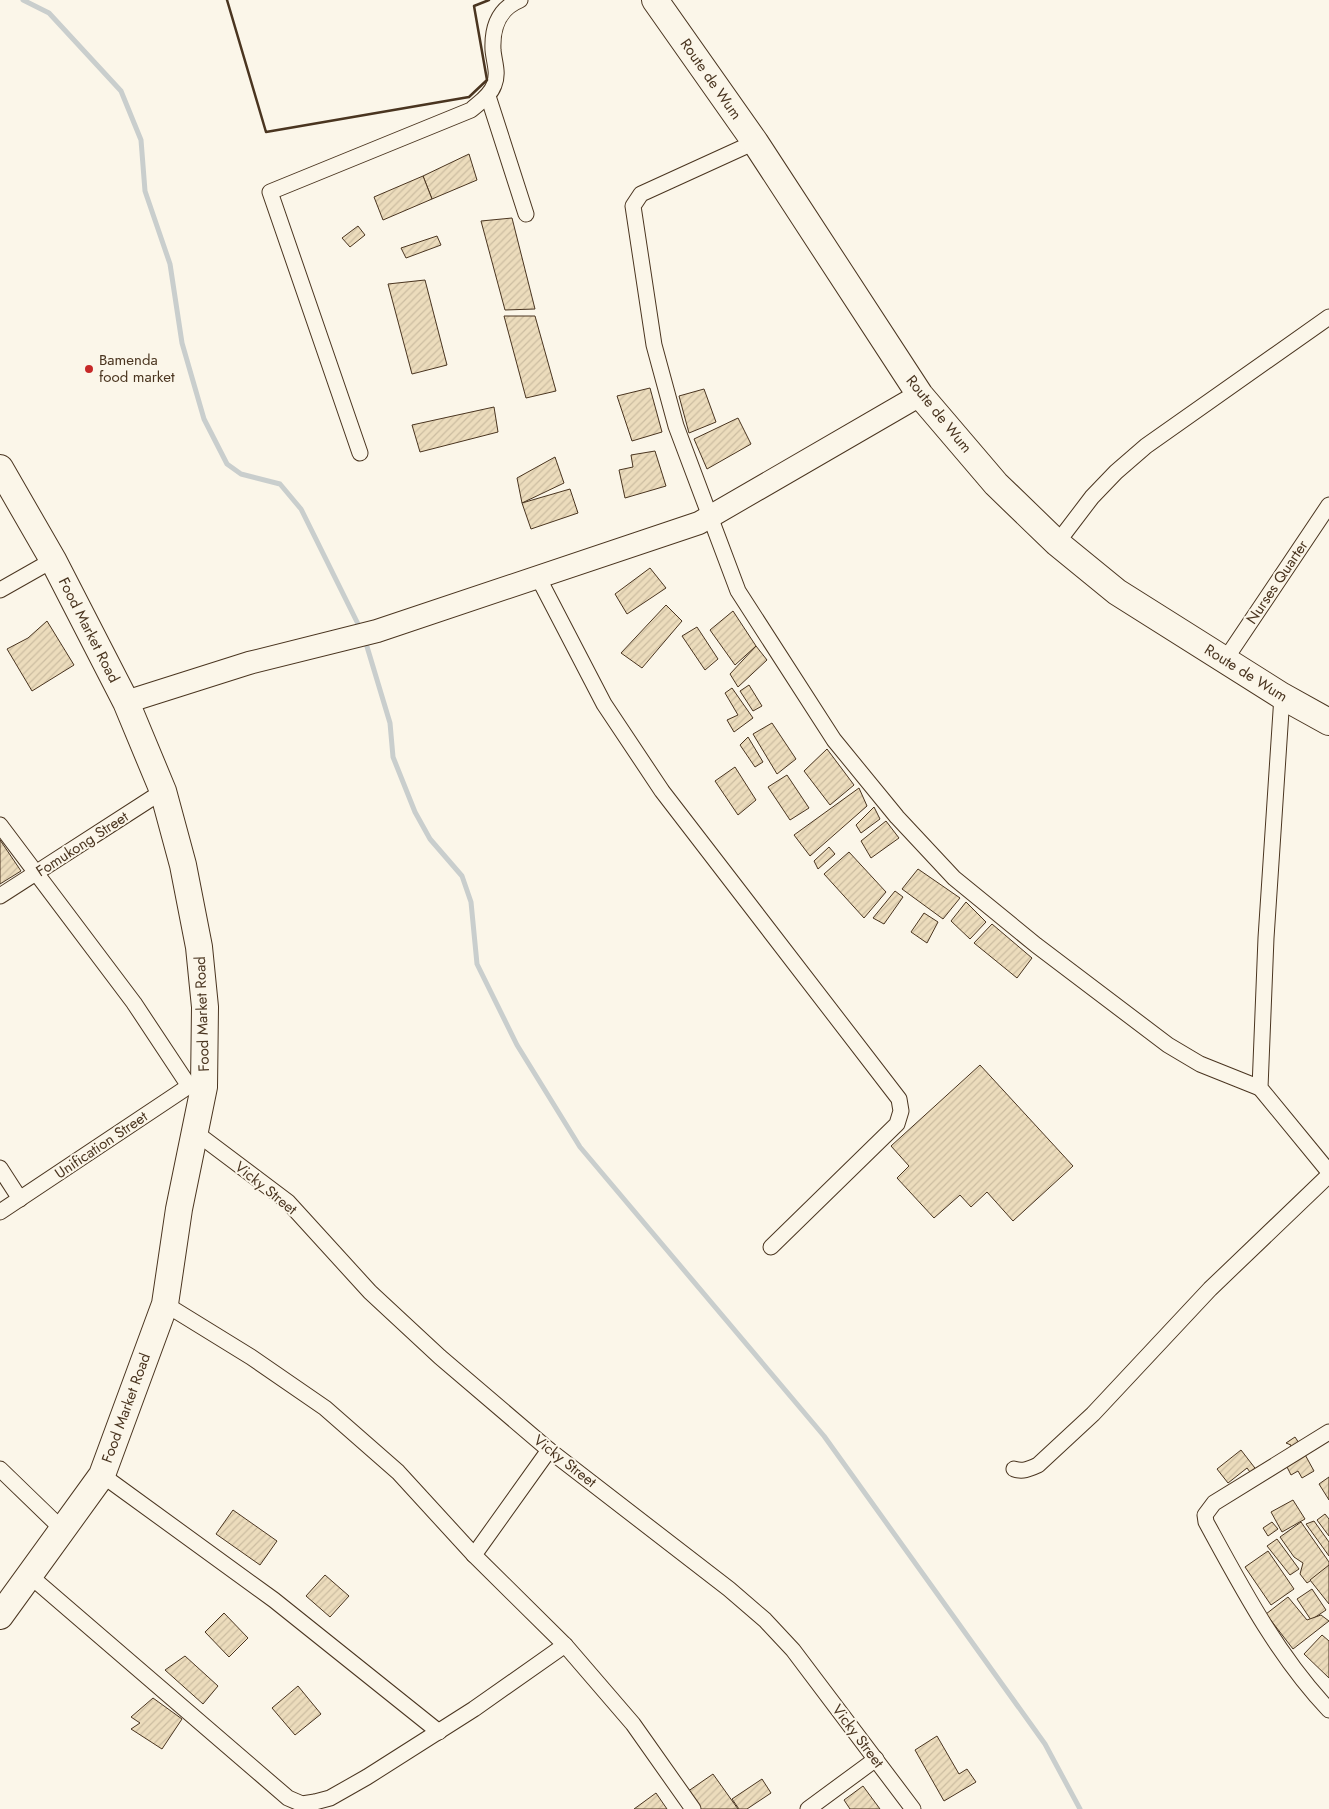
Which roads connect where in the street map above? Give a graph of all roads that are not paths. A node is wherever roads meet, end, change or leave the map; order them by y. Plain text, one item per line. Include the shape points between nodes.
1 (520, 0) edge
2 (656, 0) edge
3 (488, 96) junction
4 (755, 142) junction
5 (526, 214) dead end
6 (1329, 317) edge
7 (920, 395) junction
8 (360, 453) dead end
9 (0, 468) edge
10 (1329, 505) edge
11 (711, 516) junction
12 (1057, 543) junction
13 (53, 560) junction
14 (538, 577) junction
15 (0, 590) edge
16 (1225, 660) junction
17 (1282, 696) junction
18 (126, 702) junction
19 (1329, 722) edge
20 (163, 791) junction
21 (0, 825) edge
22 (35, 874) junction
23 (0, 896) edge
24 (196, 1087) junction
25 (1260, 1088) junction
26 (195, 1132) junction
27 (0, 1168) edge
28 (1329, 1174) edge
29 (20, 1199) junction
30 (0, 1212) edge
31 (771, 1247) dead end
32 (165, 1304) junction
33 (1329, 1432) edge
34 (549, 1450) junction
35 (0, 1469) edge
36 (1014, 1469) dead end
37 (102, 1475) junction
38 (62, 1529) junction
39 (474, 1554) junction
40 (29, 1575) junction
41 (0, 1616) edge
42 (564, 1645) junction
43 (1329, 1710) edge
44 (439, 1732) junction
45 (876, 1759) junction
46 (693, 1809) edge
47 (808, 1809) edge
48 (913, 1809) edge

1 - 3 street via 511,4 495,23 493,50 497,74
2 - 4 highway, Route de Wum
3 - 5 street
3 - 8 street via 471,110 270,192
4 - 7 highway, Route de Wum
4 - 11 street via 641,194 633,206 654,345 676,426
6 - 12 street via 1146,446 1092,497
7 - 11 main road
7 - 12 highway, Route de Wum via 996,484
9 - 13 highway, Food Market Road
10 - 16 street, Nurses Quarter
11 - 14 main road via 699,523
11 - 25 street via 738,591 834,740 897,817 954,878 1168,1045 1200,1064
12 - 16 highway, Route de Wum via 1117,592
13 - 15 street
13 - 18 highway, Food Market Road
14 - 18 main road via 377,631 249,663
14 - 31 street via 604,704 662,791 899,1099 901,1111 897,1124
16 - 17 highway, Route de Wum
17 - 19 highway, Route de Wum
17 - 25 street via 1267,918
18 - 20 highway, Food Market Road
20 - 22 street, Fomukong Street
20 - 24 highway, Food Market Road via 183,865 199,947 205,1007
21 - 22 street
22 - 23 street, Fomukong Street
22 - 24 street
24 - 26 highway, Food Market Road
24 - 29 street, Unification Street
25 - 28 street
26 - 32 highway, Food Market Road via 179,1209
26 - 34 street, Vicky Street via 288,1202 370,1292
27 - 29 street
28 - 36 street via 1210,1289 1093,1414 1038,1465 1029,1470
29 - 30 street, Unification Street
32 - 37 highway, Food Market Road
32 - 39 street via 251,1357 351,1429 398,1472
33 - 43 street via 1214,1503 1205,1515 1257,1614 1304,1684
34 - 39 street
34 - 45 street, Vicky Street via 765,1620 793,1650
35 - 38 street
37 - 38 highway, Food Market Road
37 - 44 street via 274,1600
38 - 40 highway, Food Market Road
39 - 42 street
40 - 41 highway, Food Market Road
40 - 44 street via 288,1798 302,1804 330,1798
42 - 44 street
42 - 46 street via 633,1724
45 - 47 street
45 - 48 street, Vicky Street

